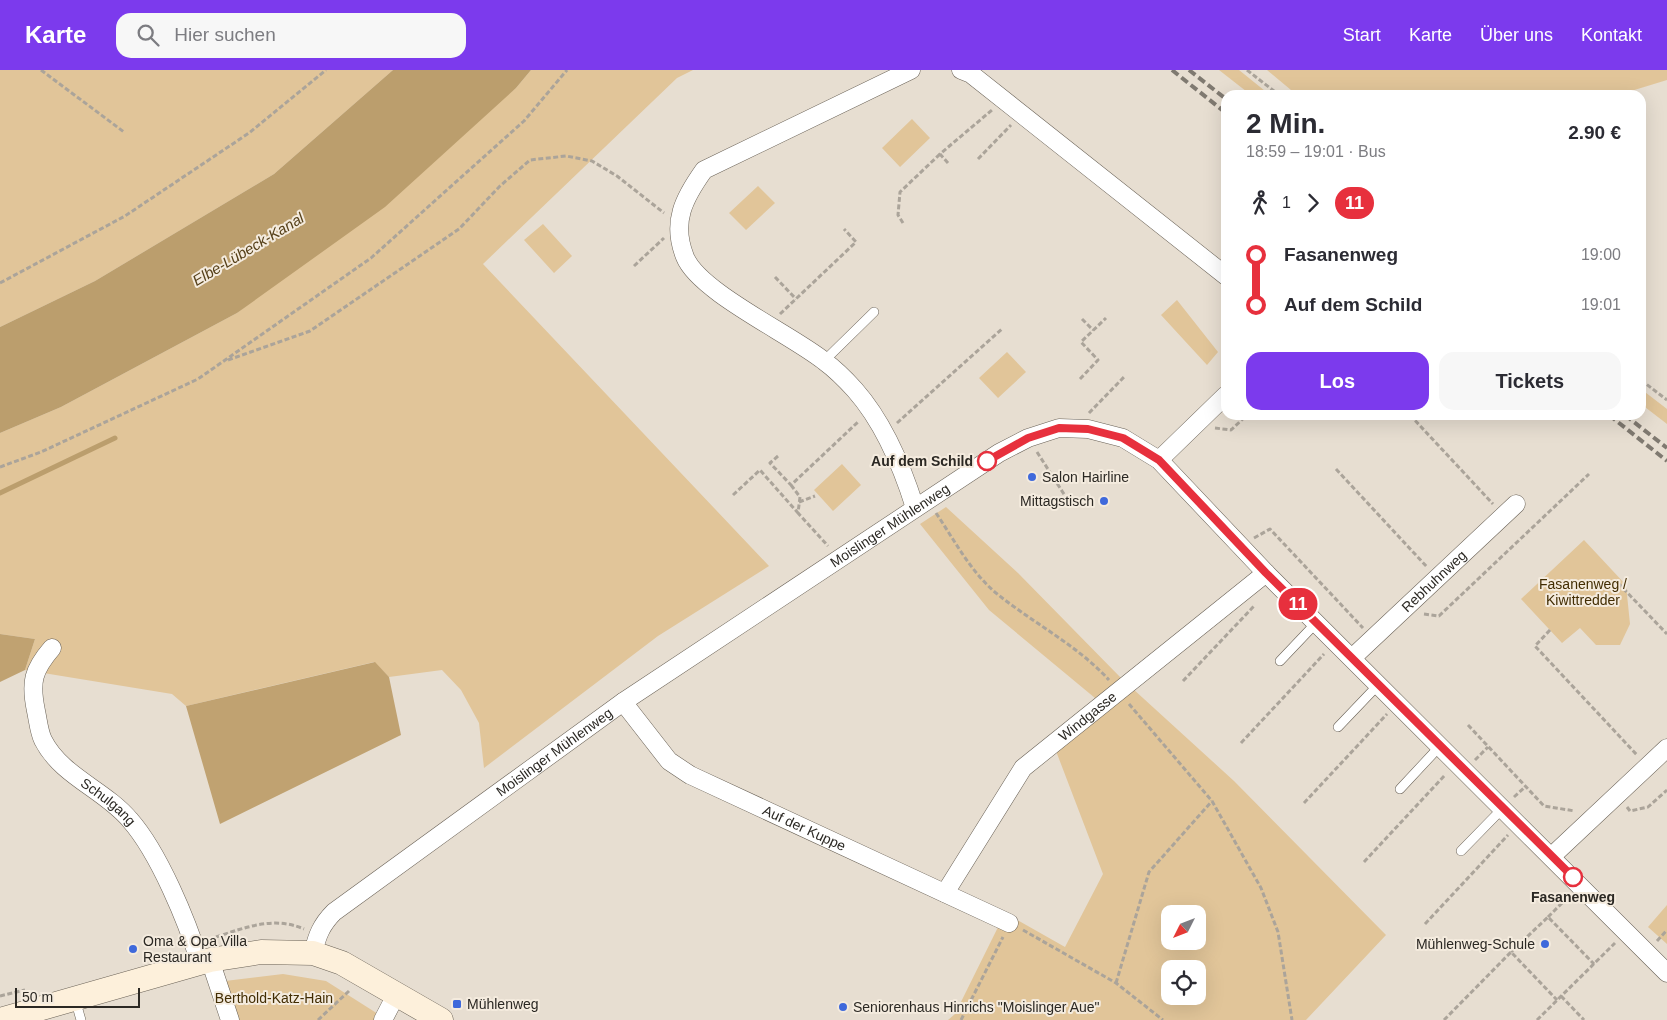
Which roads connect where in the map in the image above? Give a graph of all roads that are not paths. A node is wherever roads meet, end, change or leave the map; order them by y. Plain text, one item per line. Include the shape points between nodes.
1 (911, 70) edge
2 (961, 70) edge
3 (1221, 272) edge
4 (874, 312) dead end
5 (824, 361) junction
6 (1221, 400) edge
7 (1159, 460) junction
8 (921, 504) junction
9 (1509, 510) road end
10 (1272, 578) junction
11 (1317, 622) junction
12 (52, 648) dead end
13 (1353, 657) junction
14 (1280, 661) dead end
15 (1379, 684) junction
16 (623, 702) junction
17 (1338, 727) dead end
18 (1441, 745) junction
19 (1667, 748) edge
20 (1400, 789) dead end
21 (1503, 808) junction
22 (1461, 851) dead end
23 (1552, 856) junction
24 (945, 893) junction
25 (1009, 923) road end
26 (313, 953) junction
27 (205, 962) junction
28 (1667, 973) edge
29 (397, 993) junction
30 (78, 1009) edge
31 (0, 1020) edge
32 (230, 1020) edge
33 (383, 1020) edge
34 (441, 1020) edge

1 - 5 street via 704,170 687,194 678,229 685,259 710,287
2 - 3 street via 971,74
4 - 5 lane
5 - 8 street via 855,390 870,411
6 - 7 street
7 - 8 street, Moislinger Mühlenweg via 1123,438 1088,429 1059,428 1028,438 1000,453
7 - 10 street, Moislinger Mühlenweg
8 - 16 street, Moislinger Mühlenweg
9 - 13 street, Rebhuhnweg
10 - 11 street, Moislinger Mühlenweg
10 - 24 street, Windgasse via 1118,691 1023,768
11 - 13 street, Moislinger Mühlenweg
11 - 14 lane
12 - 27 street, Schulgang via 39,664 32,692 42,738 68,769 130,820 172,892
13 - 15 street, Moislinger Mühlenweg
15 - 17 lane
15 - 18 street, Moislinger Mühlenweg
16 - 24 street, Auf der Kuppe via 669,761 690,775
16 - 26 street, Moislinger Mühlenweg via 334,912 317,934
18 - 20 lane
18 - 21 street, Moislinger Mühlenweg
19 - 23 street
21 - 22 lane
21 - 23 street, Moislinger Mühlenweg
23 - 28 street, Moislinger Mühlenweg
24 - 25 street, Auf der Kuppe
26 - 27 main road via 261,952
26 - 29 main road via 342,963
27 - 30 main road
27 - 32 street, Schulgang
29 - 33 street
29 - 34 main road
30 - 31 main road

